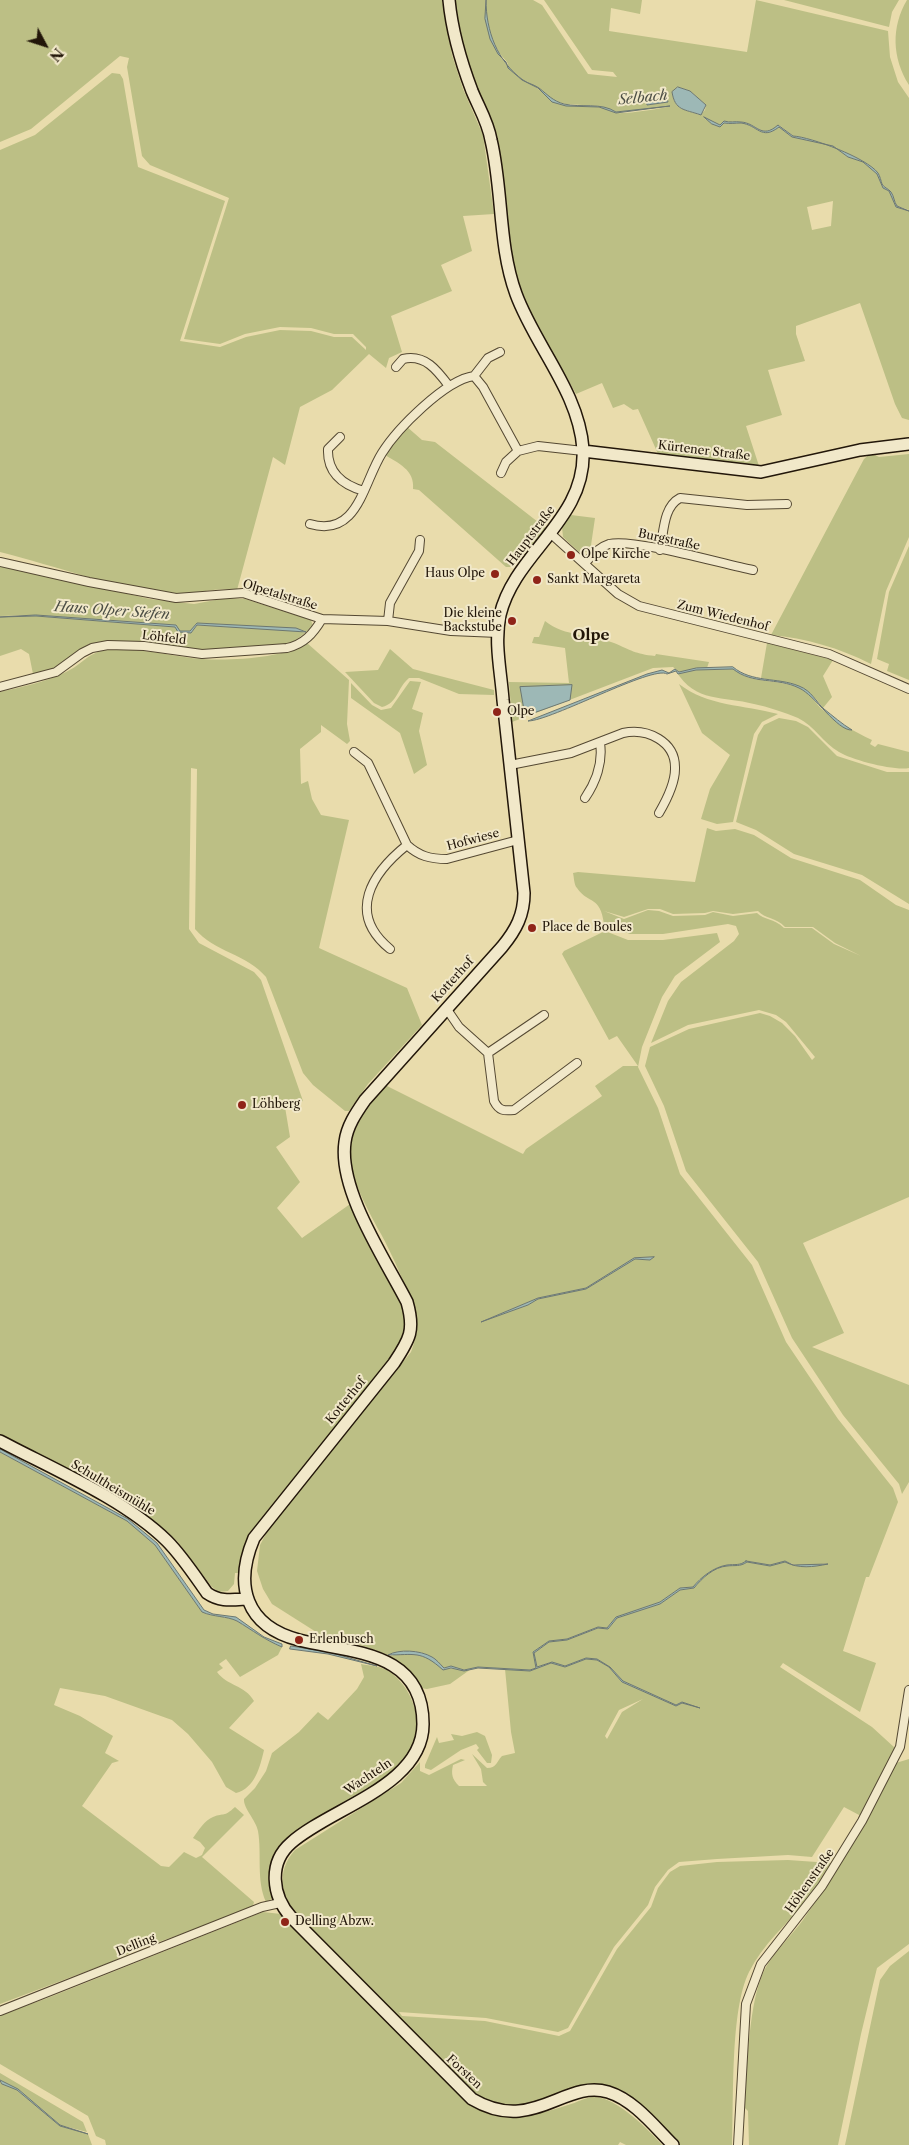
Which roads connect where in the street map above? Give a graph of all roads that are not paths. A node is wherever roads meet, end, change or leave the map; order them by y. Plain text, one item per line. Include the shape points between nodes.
1 (449, 0) edge
2 (500, 352) dead end
3 (396, 367) dead end
4 (474, 376) junction
5 (449, 386) junction
6 (340, 437) dead end
7 (909, 444) edge
8 (518, 451) junction
9 (583, 451) junction
10 (501, 473) dead end
11 (364, 491) junction
12 (787, 504) dead end
13 (310, 524) dead end
14 (550, 533) junction
15 (420, 540) dead end
16 (660, 550) junction
17 (0, 562) edge
18 (585, 563) junction
19 (753, 570) dead end
20 (322, 619) junction
21 (388, 622) junction
22 (498, 633) junction
23 (0, 687) edge
24 (909, 689) edge
25 (600, 743) junction
26 (354, 752) dead end
27 (510, 765) junction
28 (585, 798) dead end
29 (659, 813) dead end
30 (518, 840) junction
31 (407, 845) junction
32 (390, 949) dead end
33 (446, 1008) junction
34 (544, 1015) dead end
35 (488, 1053) junction
36 (577, 1063) dead end
37 (0, 1441) edge
38 (247, 1599) junction
39 (909, 1690) edge
40 (280, 1903) junction
41 (0, 2011) edge
42 (673, 2145) edge
43 (738, 2145) edge

1 - 9 street, Hauptstraße via 460,56 492,144 515,293 573,406
2 - 4 street via 488,358
3 - 5 street via 403,360 419,359 432,366
4 - 5 street via 457,380
4 - 8 street
5 - 11 street via 394,436 381,454
6 - 11 street via 328,450 330,466 344,482
7 - 9 street, Kürtener Straße via 860,450 761,472
8 - 9 street via 538,446
8 - 10 street via 506,462
9 - 14 street, Hauptstraße via 580,477 572,501
11 - 13 street via 354,511 344,520 331,527
12 - 16 street via 747,505 680,498 670,505 667,512
14 - 18 street, Zum Wiedenhof
14 - 22 street, Hauptstraße via 511,586 500,614
15 - 21 street via 419,550 390,603
16 - 18 street, Burgstraße via 630,544 608,545
16 - 19 street, Burgstraße
17 - 20 street, Olpetalstraße via 176,598 243,593
18 - 24 street, Zum Wiedenhof via 618,594 639,606 829,654
20 - 21 street, Olpetalstraße
20 - 23 street, Löhfeld via 306,640 297,646 202,654 108,645 87,650 56,672
21 - 22 street, Olpetalstraße via 451,631
22 - 27 street, Hauptstraße
25 - 27 street via 550,759
25 - 28 street via 600,763
25 - 29 street via 623,733 640,732 657,737 669,749 675,772
26 - 31 street via 368,763
27 - 30 street, Hauptstraße
30 - 31 street, Hofwiese via 447,859 423,857
30 - 33 street, Kotterhof via 524,908 518,926
31 - 32 street via 375,878 366,897 374,930
33 - 35 street via 459,1027
33 - 38 street, Kotterhof via 352,1119 345,1141 347,1183 407,1302 412,1330 408,1343 254,1538 244,1573
34 - 35 street
35 - 36 street via 494,1102 504,1111 514,1110
37 - 38 street, Schultheismühle via 146,1523 167,1542 215,1598 226,1601
38 - 40 street, Wachteln via 260,1618 290,1637 364,1652 396,1668 417,1695 423,1720 420,1746 399,1774 290,1843 282,1854 275,1876
39 - 43 street, Höhenstraße via 900,1747 862,1821 822,1886 762,1964 746,2004
40 - 41 street, Delling via 262,1907
40 - 42 street, Forsten via 472,2099 492,2108 519,2112 586,2091 606,2092 629,2104

